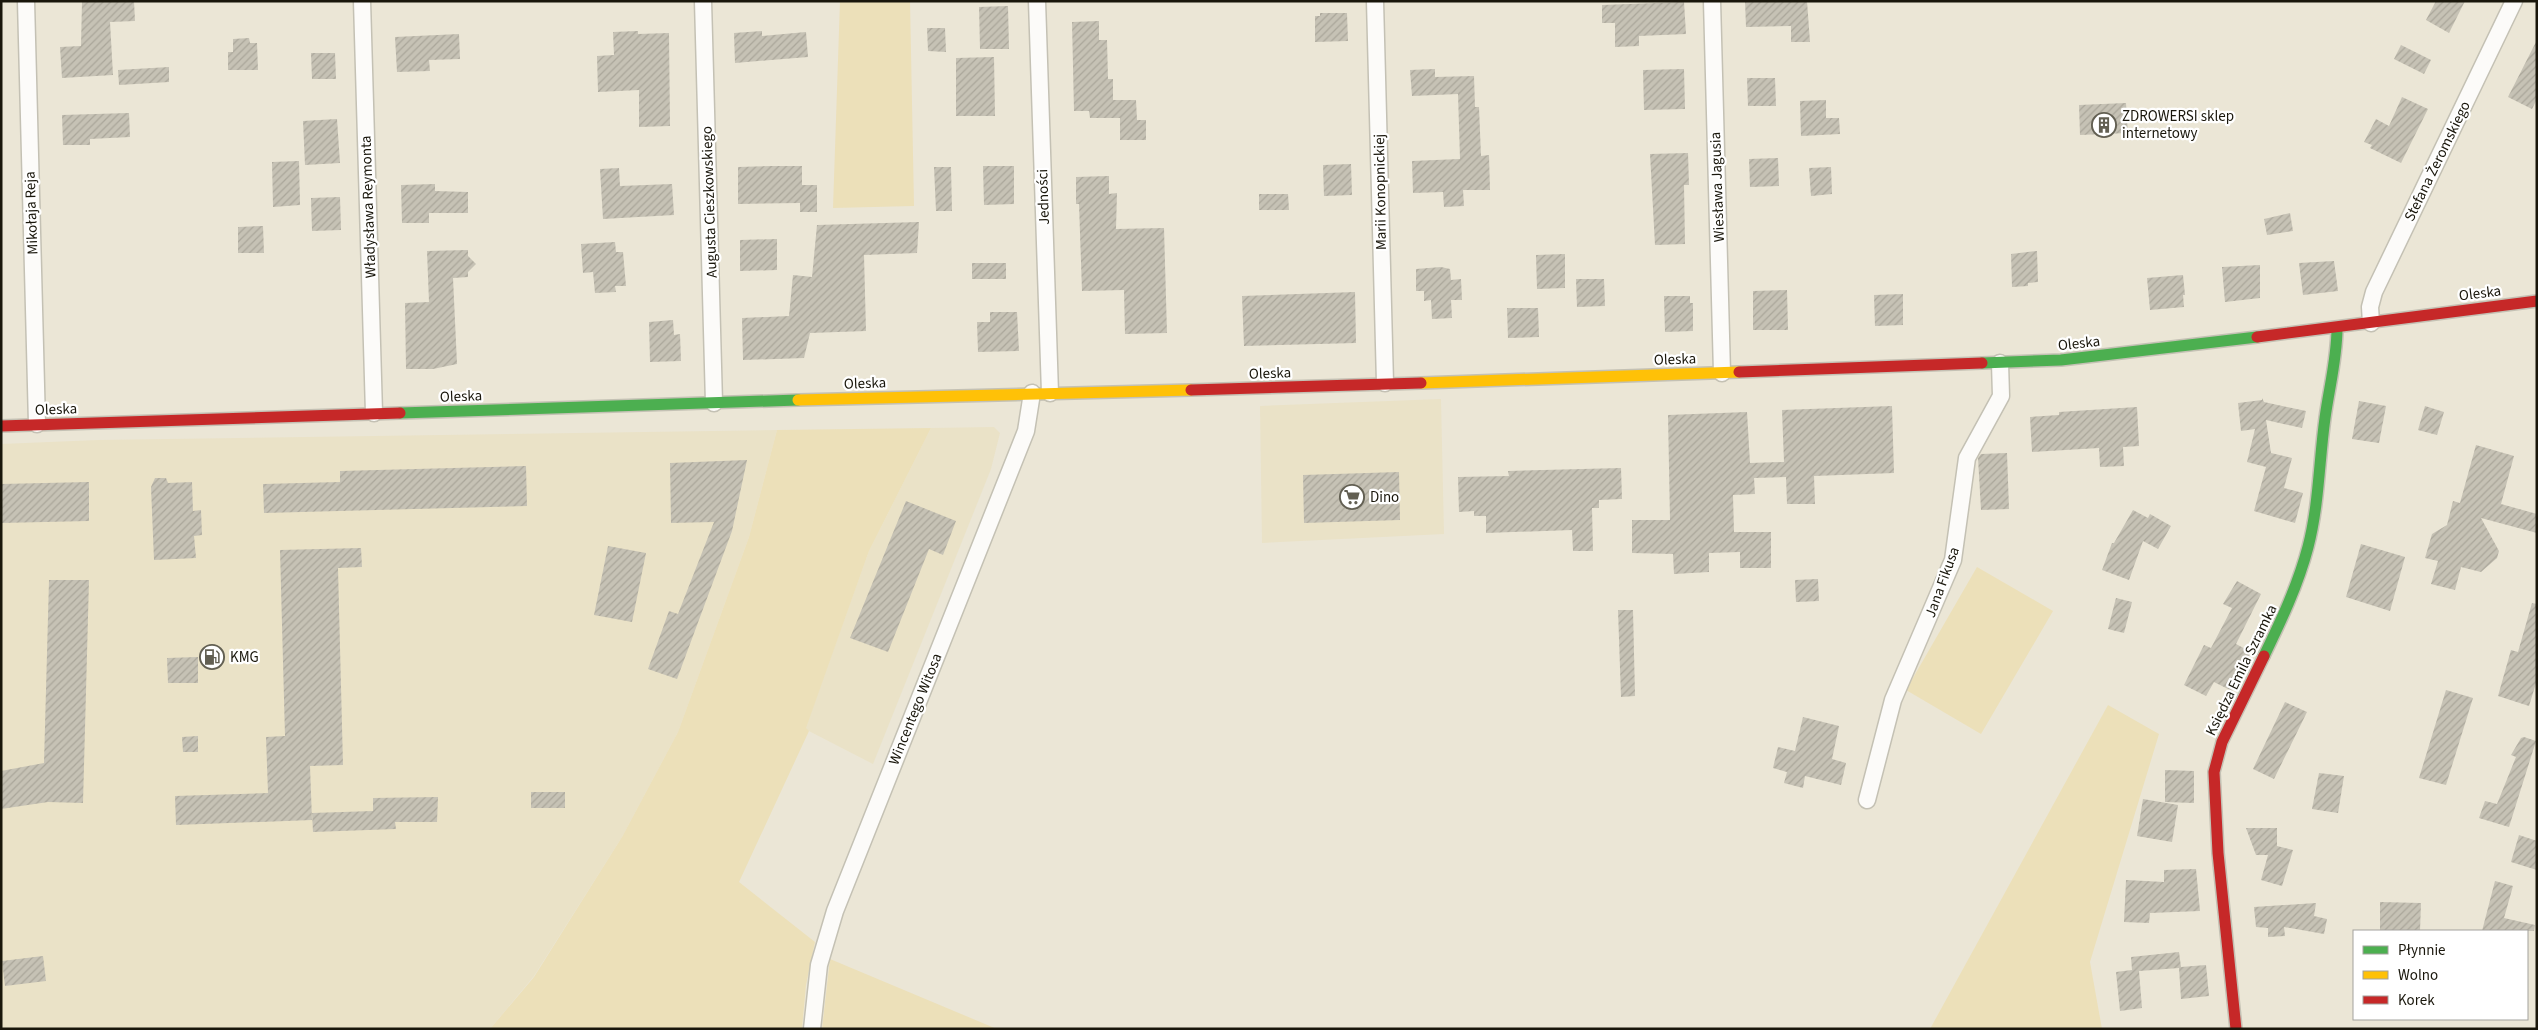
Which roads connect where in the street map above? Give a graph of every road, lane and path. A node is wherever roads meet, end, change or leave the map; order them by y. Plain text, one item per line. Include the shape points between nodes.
1 (26, 1) edge
2 (362, 1) edge
3 (703, 1) edge
4 (1037, 1) edge
5 (1375, 1) edge
6 (1712, 1) edge
7 (2514, 1) edge
8 (2537, 301) edge
9 (2371, 323) junction
10 (2337, 328) junction
11 (2000, 363) junction
12 (1722, 373) junction
13 (1385, 383) junction
14 (1032, 393) junction
15 (1050, 393) junction
16 (714, 403) junction
17 (374, 414) junction
18 (37, 424) junction
19 (1, 426) edge
20 (1867, 800) dead end
21 (812, 1029) edge
22 (2236, 1029) edge

1 - 18 street, Mikołaja Reja
2 - 17 street, Władysława Reymonta
3 - 16 street, Augusta Cieszkowskiego
4 - 15 street, Jedności
5 - 13 street, Marii Konopnickiej
6 - 12 street, Wiesława Jagusia
7 - 9 street, Stefana Żeromskiego via 2374,292 2370,306
8 - 9 street, Oleska
9 - 10 street, Oleska
10 - 11 street, Oleska via 2071,359
10 - 22 street, Księdza Emila Szramka via 2337,350 2308,547 2287,609 2222,742 2214,772 2218,852
11 - 12 street, Oleska
11 - 20 street, Jana Fikusa via 2001,396 1968,458 1953,560 1893,700
12 - 13 street, Oleska
13 - 15 street, Oleska
14 - 15 street, Oleska
14 - 16 street, Oleska
14 - 21 street, Wincentego Witosa via 1026,431 835,911 819,965
16 - 17 street, Oleska
17 - 18 street, Oleska
18 - 19 street, Oleska

